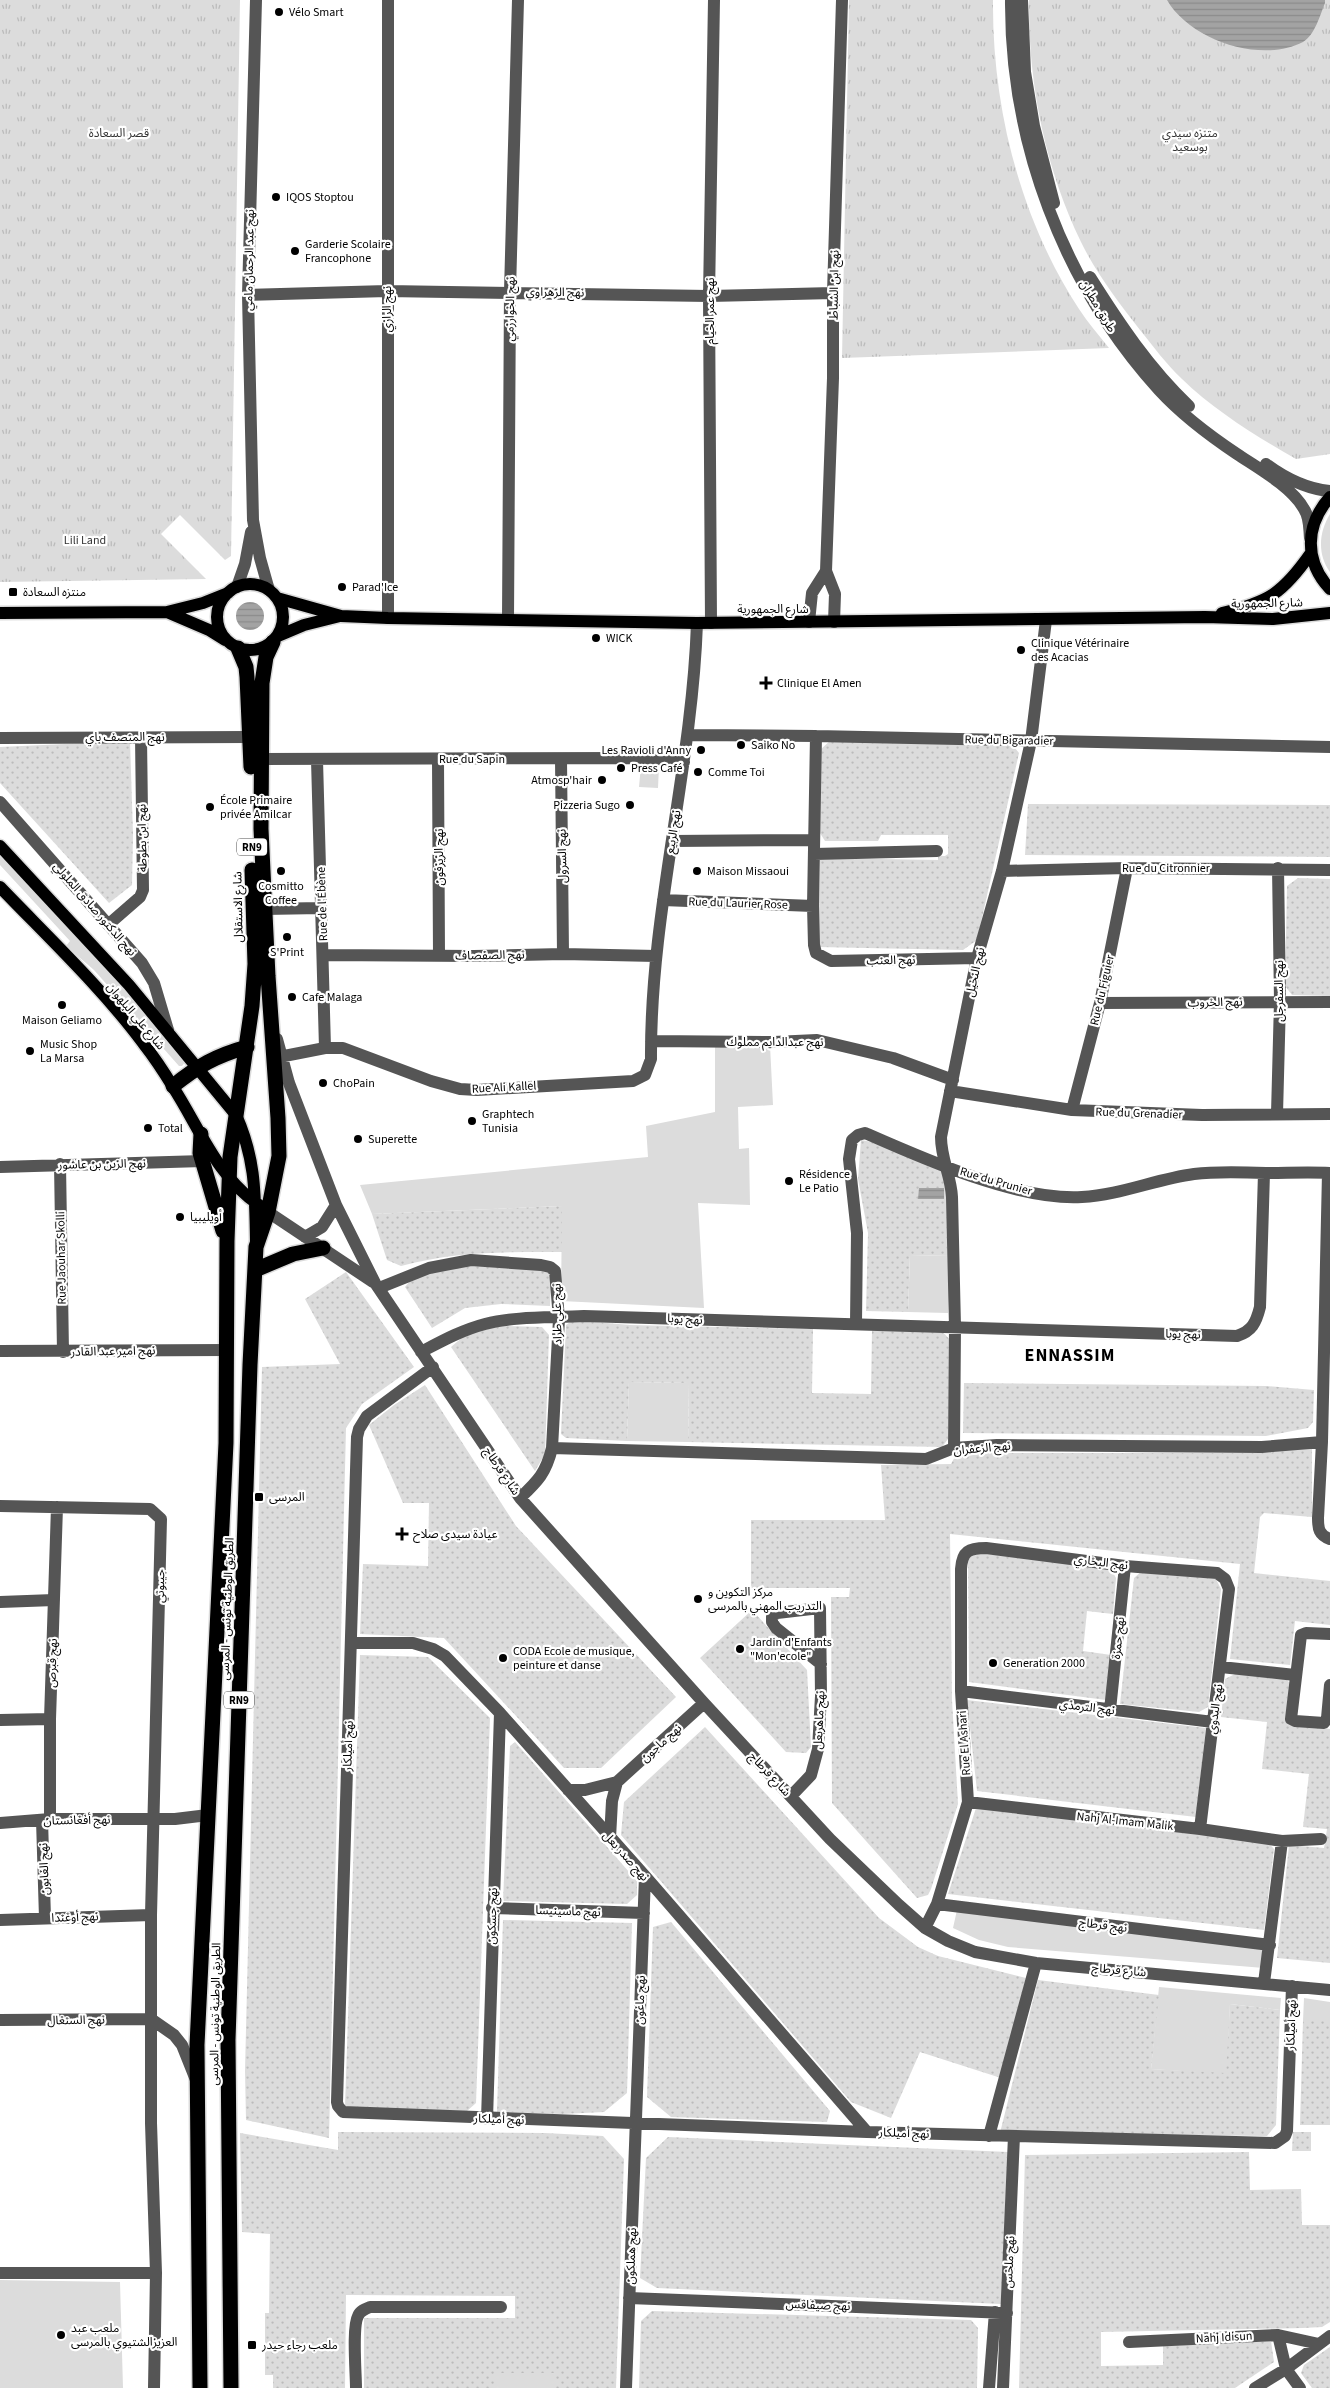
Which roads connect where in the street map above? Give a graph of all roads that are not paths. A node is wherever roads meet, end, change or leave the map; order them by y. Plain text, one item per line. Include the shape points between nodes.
1 (256, 0) edge
2 (388, 0) edge
3 (518, 0) edge
4 (714, 0) edge
5 (842, 0) edge
6 (1011, 0) edge
7 (1022, 0) edge
8 (387, 291) junction
9 (510, 291) junction
10 (833, 293) junction
11 (248, 295) junction
12 (709, 296) junction
13 (1330, 491) edge
14 (1330, 497) edge
15 (253, 520) junction
16 (1310, 538) junction
17 (1311, 553) junction
18 (826, 571) junction
19 (1330, 589) edge
20 (232, 590) junction
21 (273, 594) junction
22 (167, 612) junction
23 (0, 613) edge
24 (1330, 613) edge
25 (341, 616) junction
26 (1205, 617) junction
27 (388, 618) junction
28 (508, 619) junction
29 (1046, 620) junction
30 (809, 622) junction
31 (834, 622) junction
32 (697, 623) junction
33 (711, 623) junction
34 (275, 639) junction
35 (233, 645) junction
36 (689, 735) junction
37 (141, 736) junction
38 (816, 736) junction
39 (250, 737) junction
40 (0, 738) edge
41 (1031, 741) junction
42 (1330, 747) edge
43 (261, 759) junction
44 (438, 759) junction
45 (561, 759) junction
46 (317, 760) junction
47 (684, 762) junction
48 (0, 802) edge
49 (814, 840) junction
50 (672, 841) junction
51 (0, 846) edge
52 (937, 851) dead end
53 (814, 854) junction
54 (1127, 868) junction
55 (1278, 868) junction
56 (1330, 870) edge
57 (1002, 871) junction
58 (0, 887) edge
59 (663, 900) junction
60 (813, 906) junction
61 (321, 908) junction
62 (264, 909) junction
63 (109, 924) junction
64 (563, 954) junction
65 (324, 955) junction
66 (439, 956) junction
67 (656, 956) junction
68 (977, 958) junction
69 (1280, 1001) junction
70 (1330, 1002) edge
71 (1100, 1003) junction
72 (271, 1015) joint
73 (168, 1030) junction
74 (651, 1041) junction
75 (247, 1047) junction
76 (325, 1048) junction
77 (278, 1057) junction
78 (197, 1067) junction
79 (173, 1086) junction
80 (952, 1086) junction
81 (1072, 1110) junction
82 (236, 1114) junction
83 (1277, 1114) junction
84 (1330, 1114) edge
85 (201, 1134) junction
86 (204, 1161) junction
87 (60, 1164) junction
88 (0, 1166) edge
89 (945, 1167) junction
90 (1264, 1173) junction
91 (1329, 1173) edge
92 (230, 1179) junction
93 (255, 1203) junction
94 (336, 1204) junction
95 (268, 1212) junction
96 (305, 1237) junction
97 (227, 1241) junction
98 (256, 1247) junction
99 (323, 1248) junction
100 (255, 1270) junction
101 (377, 1286) junction
102 (559, 1319) junction
103 (856, 1324) junction
104 (955, 1327) junction
105 (227, 1350) junction
106 (0, 1351) edge
107 (63, 1352) junction
108 (421, 1352) junction
109 (433, 1367) junction
110 (1322, 1442) junction
111 (552, 1448) junction
112 (954, 1448) junction
113 (520, 1498) junction
114 (0, 1506) edge
115 (57, 1507) junction
116 (1330, 1539) edge
117 (965, 1552) joint
118 (1125, 1566) junction
119 (1229, 1589) joint
120 (54, 1600) junction
121 (0, 1602) edge
122 (1330, 1634) edge
123 (351, 1643) junction
124 (821, 1664) junction
125 (1221, 1667) junction
126 (1295, 1675) junction
127 (1330, 1685) edge
128 (961, 1691) junction
129 (704, 1703) junction
130 (1110, 1710) junction
131 (500, 1713) junction
132 (50, 1718) junction
133 (0, 1720) edge
134 (1213, 1722) junction
135 (617, 1782) junction
136 (568, 1790) junction
137 (791, 1796) junction
138 (968, 1802) junction
139 (208, 1815) junction
140 (154, 1819) junction
141 (46, 1820) junction
142 (0, 1823) edge
143 (1200, 1829) junction
144 (610, 1838) junction
145 (1321, 1839) dead end
146 (1282, 1841) junction
147 (645, 1876) junction
148 (937, 1904) junction
149 (492, 1908) junction
150 (644, 1913) junction
151 (151, 1915) junction
152 (46, 1918) junction
153 (0, 1920) edge
154 (925, 1928) junction
155 (1270, 1945) junction
156 (1036, 1963) junction
157 (1264, 1983) junction
158 (1292, 1986) junction
159 (1330, 1990) edge
160 (152, 2019) junction
161 (0, 2020) edge
162 (196, 2080) junction
163 (486, 2119) junction
164 (636, 2124) junction
165 (867, 2132) junction
166 (990, 2136) junction
167 (1014, 2136) junction
168 (0, 2273) edge
169 (156, 2273) junction
170 (629, 2298) junction
171 (501, 2307) dead end
172 (1001, 2312) junction
173 (1278, 2335) junction
174 (1330, 2336) edge
175 (1129, 2342) dead end
176 (1319, 2344) junction
177 (1286, 2368) junction
178 (154, 2388) edge
179 (200, 2388) edge
180 (231, 2388) edge
181 (356, 2388) edge
182 (626, 2388) edge
183 (989, 2388) edge
184 (1003, 2388) edge
185 (1255, 2388) edge
186 (1300, 2388) edge

1 - 11 street, نهج عبد الرحمان مامي
2 - 8 street, نهج الرازي
3 - 9 street, نهج الخوارزمي
4 - 12 street, نهج عمر الخيام
5 - 10 street, نهج ابن الشباط
6 - 16 street, طريق مطران via 1014,76 1024,131 1045,204 1086,286 1110,327 1160,392 1212,436 1299,501 1309,519
7 - 13 street, طريق مطران via 1025,72 1050,190 1069,236 1102,296 1163,381 1192,409 1279,473 1314,489
8 - 9 street, نهج الزهراوي
8 - 11 street, نهج الزهراوي
8 - 27 street, نهج الرازي
9 - 12 street, نهج الزهراوي
9 - 28 street, نهج الخوارزمي
10 - 12 street, نهج الزهراوي
10 - 18 street, نهج ابن الشباط
11 - 15 street, نهج عبد الرحمان مامي
12 - 33 street, نهج عمر الخيام
14 - 16 main road via 1313,523
15 - 20 street via 245,564
15 - 21 street via 260,558
16 - 17 main road
17 - 19 main road via 1315,568
17 - 26 main road, شارع الجمهورية via 1297,573 1270,598
18 - 30 street via 812,593
18 - 31 street via 834,594
20 - 21 main road via 253,584
20 - 22 main road via 203,603
20 - 35 main road, RN9 via 220,604 218,616 219,627
21 - 25 main road, شارع الجمهورية
21 - 34 main road, RN9 via 284,615
22 - 23 main road
22 - 35 main road via 209,630
24 - 26 main road, شارع الجمهورية via 1273,618
25 - 27 main road, شارع الجمهورية
25 - 34 main road, شارع الجمهورية via 304,625
26 - 29 main road, شارع الجمهورية
27 - 28 main road, شارع الجمهورية
28 - 32 main road, شارع الجمهورية
29 - 31 main road, شارع الجمهورية
29 - 41 street, نهج النخيل
30 - 31 main road, شارع الجمهورية
30 - 33 main road, شارع الجمهورية
32 - 33 main road, شارع الجمهورية
32 - 36 street, نهج الربيع
34 - 35 main road via 256,650
34 - 43 highway, شارع الاستقلال / RN9 via 264,664
35 - 39 highway, شارع الاستقلال / RN9 via 246,666
36 - 38 street, Rue du Bigaradier
36 - 47 street, نهج الربيع
37 - 39 street, نهج المنصف باي
37 - 40 street, نهج المنصف باي
37 - 63 street, نهج ابن بطوطة via 144,890
38 - 41 street, Rue du Bigaradier
38 - 49 street
39 - 75 highway, شارع الاستقلال / RN9 via 254,964
41 - 42 street, Rue du Bigaradier
41 - 57 street, نهج النخيل
43 - 46 street, Rue du Sapin
43 - 62 highway, شارع الاستقلال / RN9
44 - 45 street, Rue du Sapin
44 - 46 street, Rue du Sapin
44 - 66 street, نهج الزيزفون
45 - 47 street, Rue du Sapin via 627,758
45 - 64 street, نهج السرول
46 - 61 street, Rue de l'Ébène
47 - 50 street, نهج الربيع
48 - 63 street, نهج الدكتور صادق الملولي
49 - 50 street
49 - 53 street
50 - 59 street, نهج الربيع
51 - 73 main road, شارع علي البلهوان
52 - 53 street
53 - 60 street
54 - 55 street, Rue du Citronnier
54 - 57 street, Rue du Citronnier
54 - 71 street, Rue du Figuier
55 - 56 street, Rue du Citronnier
55 - 69 street, نهج السفرجل
57 - 68 street, نهج النخيل
58 - 79 main road, شارع علي البلهوان via 143,1042
59 - 60 street, Rue du Laurier Rose
59 - 67 street, نهج الربيع
60 - 68 street, نهج العنب via 816,953 831,961
61 - 62 street
61 - 65 street, Rue de l'Ébène
62 - 72 highway, شارع الاستقلال / RN9
63 - 73 street, نهج الدكتور صادق الملولي via 150,977
64 - 66 street, نهج الصفصاف
64 - 67 street, نهج الصفصاف
65 - 66 street, نهج الصفصاف
65 - 76 street, Rue de l'Ébène
67 - 74 street, نهج الربيع
68 - 80 street, نهج النخيل
69 - 70 street, نهج الخروب
69 - 71 street, نهج الخروب
69 - 83 street, نهج السفرجل
71 - 81 street, Rue du Figuier
72 - 77 highway, الطريق الوطنية تونس - المرسى / RN9
73 - 78 main road, شارع علي البلهوان
74 - 76 street, Rue Ali Kallel via 649,1068 645,1075 633,1082 477,1090 442,1085 343,1048
74 - 80 street, نهج عبدالدايم مملوك via 817,1040 893,1058
75 - 78 highway via 214,1057
75 - 82 highway, الطريق الوطنية تونس - المرسى / RN9
76 - 77 street, Rue Ali Kallel
77 - 94 street, شارع قرطاج
77 - 95 highway, الطريق الوطنية تونس - المرسى / RN9 via 278,1156
78 - 79 highway
78 - 82 main road, شارع علي البلهوان
79 - 85 main road, شارع علي البلهوان
80 - 81 street, Rue du Grenadier
80 - 89 street, نهج النخيل via 941,1137
81 - 83 street, Rue du Grenadier via 1193,1115
82 - 92 highway, الطريق الوطنية تونس - المرسى / RN9
82 - 93 main road, شارع علي البلهوان via 250,1151
83 - 84 street, Rue du Grenadier
85 - 86 highway via 199,1147
85 - 92 main road, شارع علي البلهوان
86 - 87 street, نهج الزين بن عاشور
86 - 97 highway
87 - 88 street, نهج الزين بن عاشور
87 - 107 street, Rue Jaouhar Skolli
89 - 90 street, Rue du Prunier via 1037,1193 1076,1197 1192,1174
89 - 103 street, Rue du Prunier via 865,1133 852,1140 848,1159 857,1233
89 - 104 street, نهج النخيل via 952,1182
90 - 91 street, Rue du Prunier
90 - 104 street, نهج يوبا via 1260,1307 1257,1321 1249,1332 1237,1336
91 - 110 street
92 - 93 main road, شارع علي البلهوان
92 - 97 highway, الطريق الوطنية تونس - المرسى / RN9
93 - 95 main road, شارع علي البلهوان
93 - 98 main road, شارع علي البلهوان
94 - 96 street via 322,1227
94 - 101 street, شارع قرطاج
95 - 96 street
95 - 98 highway, الطريق الوطنية تونس - المرسى / RN9
96 - 99 street
97 - 105 highway, الطريق الوطنية تونس - المرسى / RN9
98 - 100 highway, الطريق الوطنية تونس - المرسى / RN9
99 - 100 highway via 294,1254
99 - 101 street
100 - 180 highway, الطريق الوطنية تونس - المرسى / RN9 via 228,2040
101 - 102 street, نهج علي طراد via 429,1268 471,1260 541,1264 555,1271
101 - 108 street, شارع قرطاج
102 - 103 street, نهج يوبا via 608,1316
102 - 108 street, نهج يوبا via 506,1320 485,1324
102 - 111 street, نهج علي طراد
103 - 104 street, نهج يوبا
104 - 112 street
105 - 107 street, نهج امير عبد القادر
105 - 139 highway, الطريق الوطنية تونس - المرسى / RN9 via 226,1453
106 - 107 street, نهج امير عبد القادر
108 - 109 street, شارع قرطاج
109 - 113 street, شارع قرطاج
109 - 123 street, نهج أميلكار via 367,1416 359,1430
110 - 112 street, نهج الزعفران via 1262,1447 1044,1444
110 - 116 street via 1318,1530
111 - 112 street, نهج الزعفران via 918,1459 935,1457
111 - 113 street, نهج علي طراد via 539,1480
113 - 129 street, شارع قرطاج
114 - 115 street, جيبوتي
115 - 120 street, نهج قبرص
115 - 140 street, جيبوتي via 150,1510 161,1518
117 - 118 street, نهج البخاري via 972,1548 986,1548
117 - 128 street, Rue El Ashari via 961,1569
118 - 119 street, نهج البخاري via 1217,1573 1225,1579
118 - 130 street, نهج حمزة
119 - 125 street, نهج البدوي
120 - 121 street
120 - 132 street, نهج قبرص
122 - 126 street via 1301,1635
123 - 131 street, نهج صدر بعل via 413,1643 433,1649 445,1656
123 - 163 street, نهج أميلكار via 338,2106 348,2114
124 - 124 street, نهج ماهربعل via 776,1628 772,1616 820,1608
124 - 137 street, نهج ماهربعل via 818,1750 811,1775
125 - 126 street
125 - 134 street, نهج البدوي
126 - 127 street via 1291,1717 1295,1721 1324,1723
128 - 130 street, نهج الترمذي
128 - 138 street, Rue El Ashari
129 - 135 street, نهج ماجون
129 - 137 street, شارع قرطاج
130 - 134 street, نهج الترمذي
131 - 136 street, نهج صدر بعل
131 - 149 street, نهج جسكون
132 - 133 street
132 - 141 street, نهج قبرص
134 - 143 street, نهج البدوي
135 - 136 street, نهج ماجون via 584,1790
135 - 144 street via 612,1800
136 - 144 street, نهج صدر بعل
137 - 154 street, شارع قرطاج via 830,1839
138 - 143 street, Nahj Al-Imam Malik
138 - 148 street, Rue El Ashari
139 - 140 street, نهج أفغانستان
139 - 162 highway, الطريق الوطنية تونس - المرسى / RN9
140 - 141 street, نهج أفغانستان
140 - 151 street
141 - 142 street, نهج أفغانستان
141 - 152 street, نهج الغابون
143 - 146 street, Nahj Al-Imam Malik
144 - 147 street, نهج صدر بعل
145 - 146 street, Nahj Al-Imam Malik
146 - 155 street
147 - 150 street, نهج ماغون
147 - 165 street, نهج صدر بعل
148 - 154 street, Rue El Ashari
148 - 155 street, نهج قرطاج
149 - 150 street, نهج ماسينيسا
149 - 163 street, نهج جسكون
150 - 164 street, نهج ماغون
151 - 152 street, نهج أوغندا
151 - 160 street
152 - 153 street, نهج أوغندا
154 - 156 street, شارع قرطاج via 975,1952
155 - 157 street
156 - 157 street, شارع قرطاج
156 - 166 street
157 - 158 street, شارع قرطاج
158 - 159 street, شارع قرطاج
158 - 167 street, نهج أميلكار via 1288,2125 1280,2140 1270,2143
160 - 161 street, نهج السنغال
160 - 162 street via 182,2045
160 - 169 street via 151,2123
162 - 179 highway, الطريق الوطنية تونس - المرسى / RN9
163 - 164 street, نهج أميلكار
164 - 165 street, نهج أميلكار
164 - 170 street, نهج هملكون
165 - 166 street, نهج أميلكار
166 - 167 street, نهج أميلكار
167 - 172 street, نهج ملخس
168 - 169 street
169 - 178 street
170 - 172 street, نهج صيفاقس
170 - 182 street, نهج هملكون
171 - 181 street via 370,2307 362,2311 357,2317 356,2328
172 - 183 street, نهج ملخس
172 - 184 street, نهج ملخس
173 - 175 street, Nahj Idisun
173 - 176 street, Nahj Idisun
173 - 177 street
174 - 176 street
176 - 177 street
177 - 185 street
177 - 186 street

